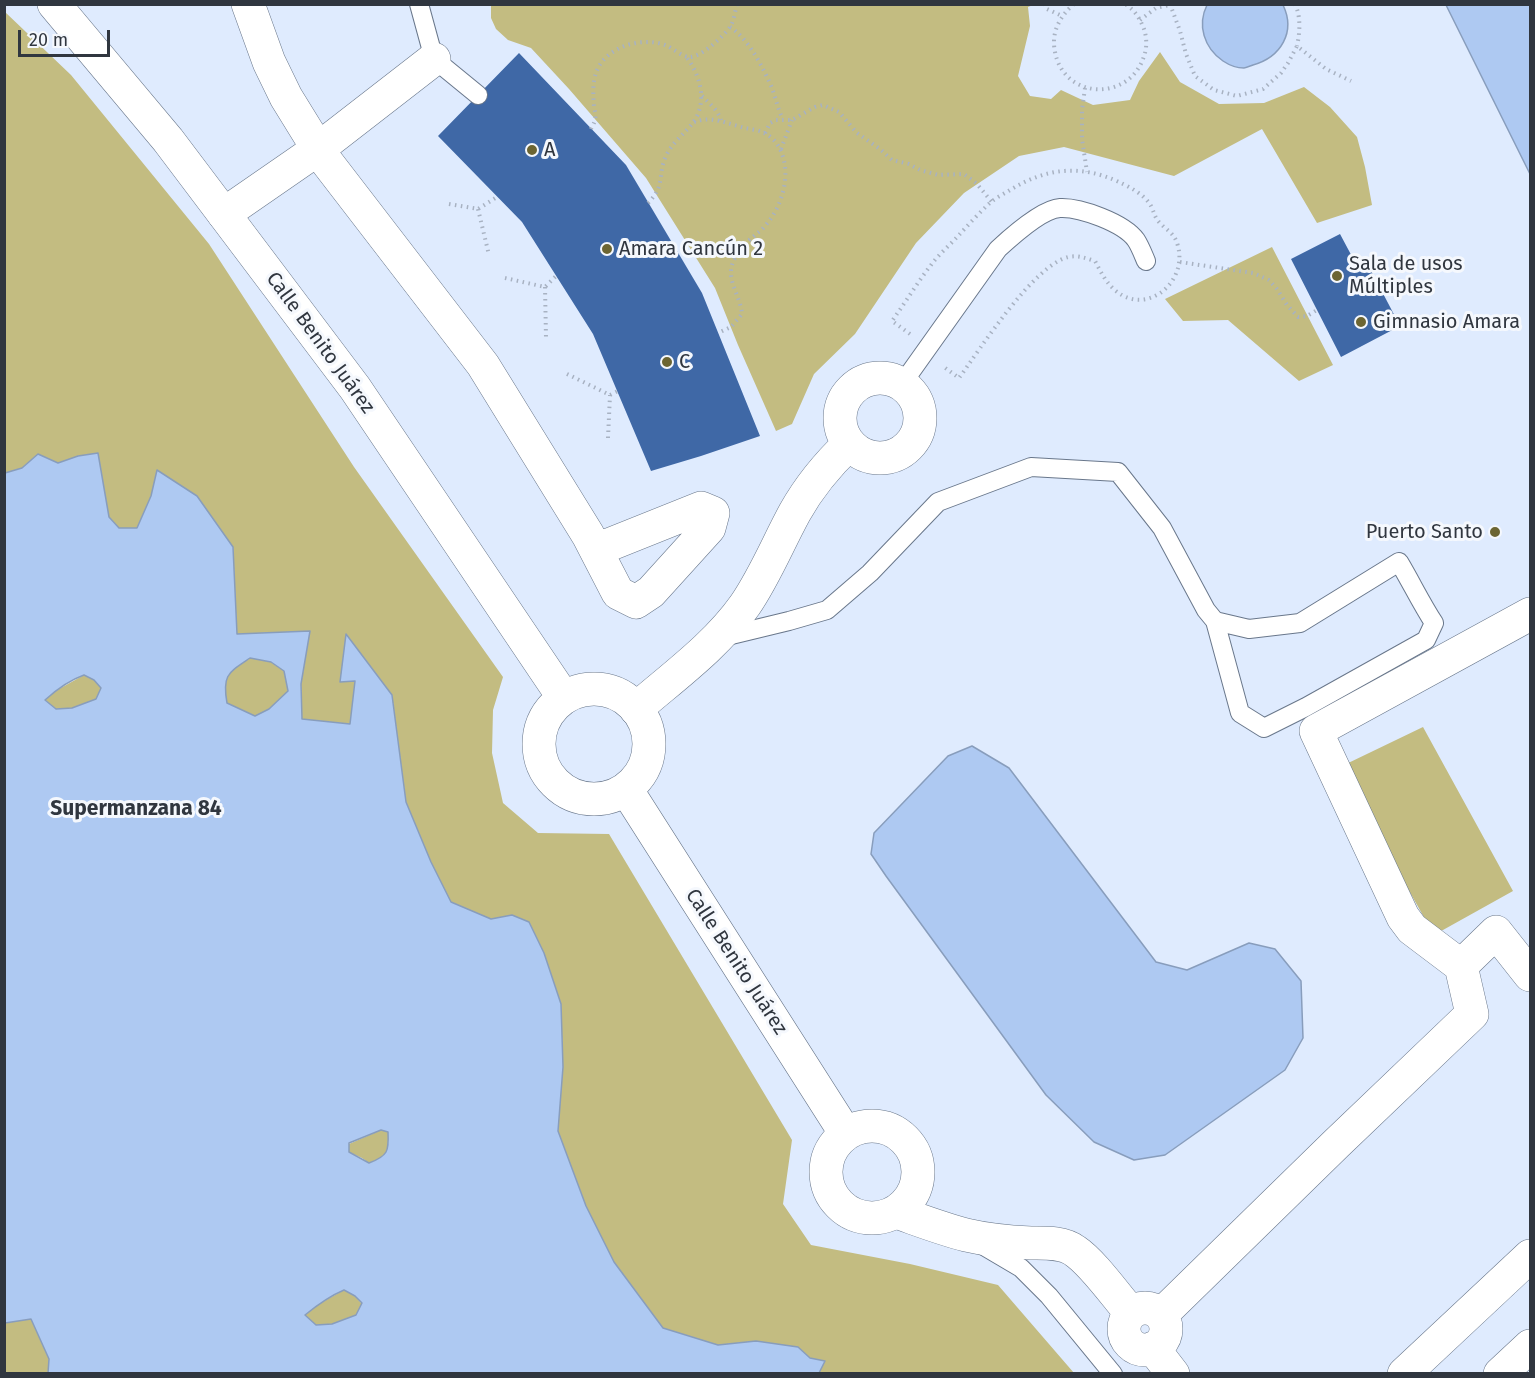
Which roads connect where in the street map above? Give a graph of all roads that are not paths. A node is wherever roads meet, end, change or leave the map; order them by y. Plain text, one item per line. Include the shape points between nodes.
1 (54, 4) edge
2 (248, 4) edge
3 (419, 4) edge
4 (434, 59) junction
5 (478, 95) dead end
6 (318, 148) junction
7 (224, 214) junction
8 (1146, 261) dead end
9 (902, 384) junction
10 (849, 444) junction
11 (596, 550) dead end
12 (1530, 614) edge
13 (1215, 621) junction
14 (718, 638) junction
15 (564, 698) junction
16 (636, 709) junction
17 (626, 789) junction
18 (1461, 966) junction
19 (1530, 975) edge
20 (846, 1134) junction
21 (896, 1212) junction
22 (965, 1235) junction
23 (1530, 1256) edge
24 (1146, 1314) junction
25 (1530, 1346) edge
26 (1113, 1374) edge
27 (1173, 1374) edge
28 (1404, 1374) edge
29 (1500, 1374) edge

1 - 7 street, Calle Benito Juárez via 168,140
2 - 6 street via 286,97
3 - 4 lane
4 - 5 lane
4 - 6 street
6 - 7 street
6 - 11 street via 483,365
7 - 15 street, Calle Benito Juárez via 355,388
8 - 9 lane via 1135,238 1094,213 1059,208 1037,218 998,249
9 - 10 street via 882,377 869,379 847,394 839,420
9 - 10 street via 915,398 919,411 920,424 908,447 884,458 859,453
10 - 14 street via 814,483 750,597
12 - 18 street via 1316,731 1403,917 1412,929
13 - 13 lane via 1249,629 1299,623 1399,562 1434,623 1426,640 1264,728 1240,713
13 - 14 lane via 1162,528 1118,472 1031,467 938,502 870,573 827,610
14 - 16 street
15 - 16 street via 579,692 610,692
15 - 17 street via 542,725 541,759 548,775 575,796 610,797
16 - 17 street via 649,742 647,760
17 - 20 street, Calle Benito Juárez
18 - 19 street via 1497,932
18 - 24 street via 1472,1014 1328,1152
20 - 21 street via 834,1145 827,1160 829,1191 838,1204 865,1218 881,1218
20 - 21 street via 859,1128 881,1127 901,1136 911,1147 917,1160 915,1189 909,1201
21 - 22 street
22 - 24 street via 1056,1244 1075,1250
22 - 26 lane via 1022,1268
23 - 28 street
24 - 27 street via 1126,1319 1127,1340 1138,1349 1153,1348
25 - 29 street

